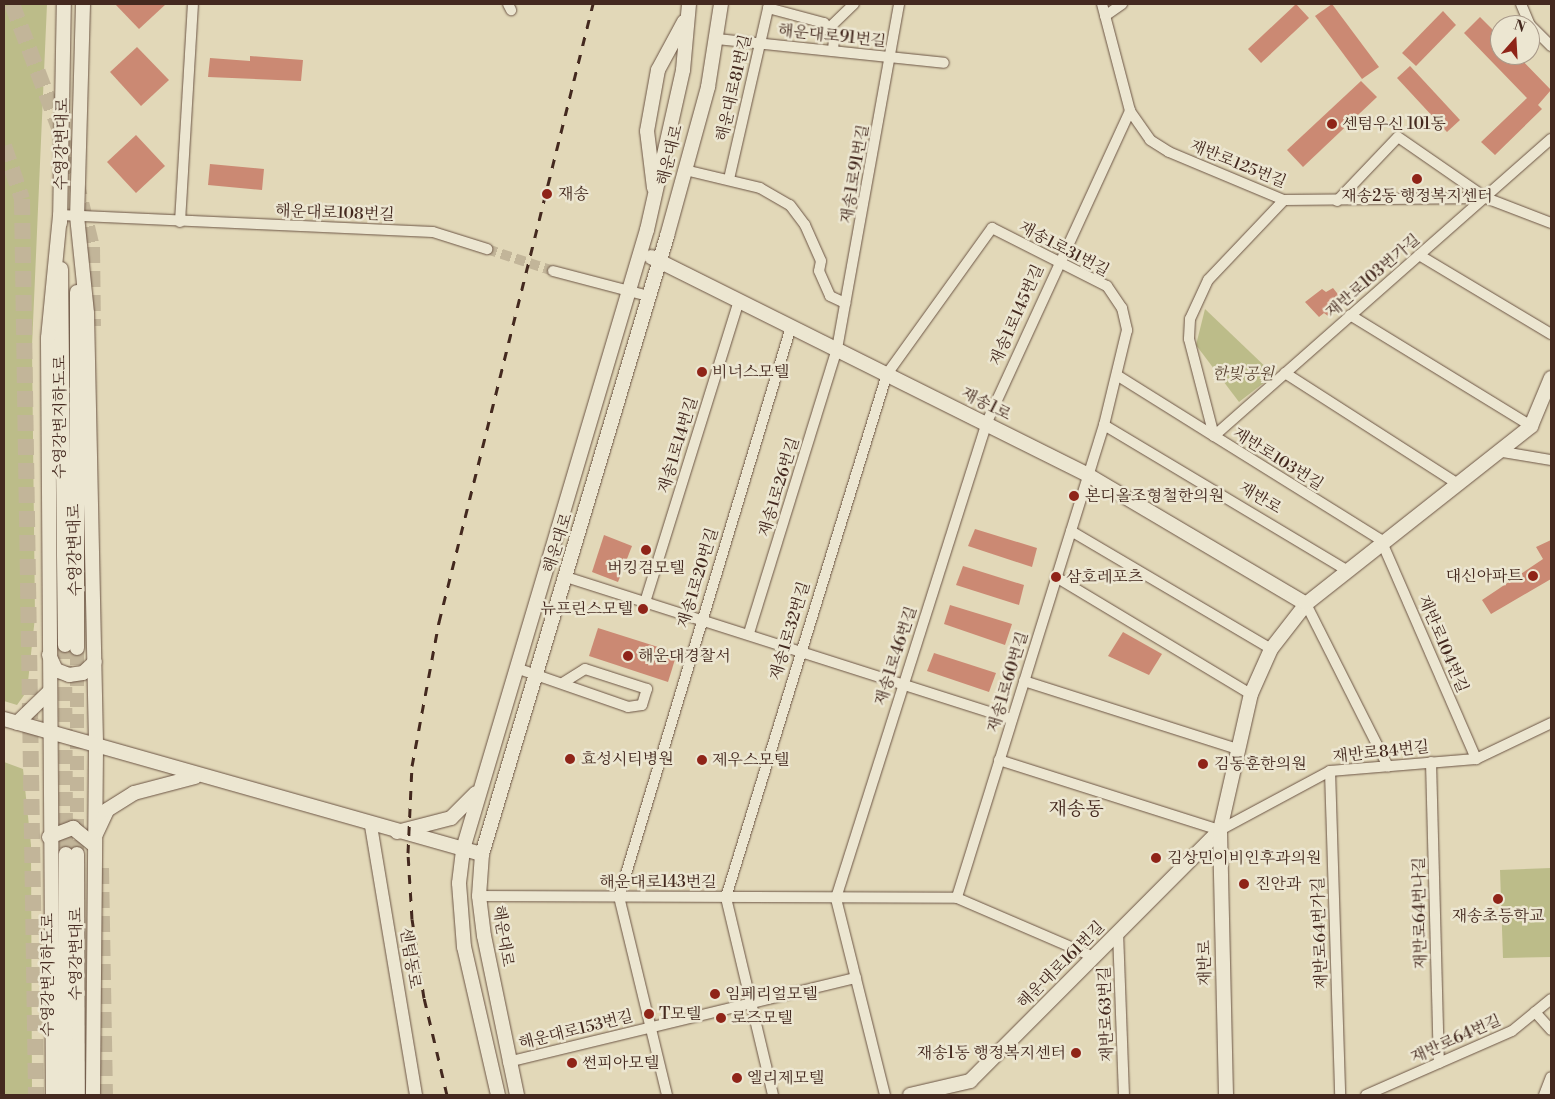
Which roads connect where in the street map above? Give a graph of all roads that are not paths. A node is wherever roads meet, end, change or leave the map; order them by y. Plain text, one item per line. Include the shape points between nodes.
1 (64, 4) edge
2 (83, 4) edge
3 (193, 4) edge
4 (721, 4) edge
5 (854, 4) edge
6 (899, 4) edge
7 (1102, 4) edge
8 (1122, 4) edge
9 (1522, 4) edge
10 (768, 6) edge
11 (688, 11) edge
12 (1105, 16) junction
13 (828, 30) junction
14 (717, 39) junction
15 (760, 44) junction
16 (1551, 46) edge
17 (833, 52) junction
18 (890, 58) junction
19 (944, 63) dead end
20 (1130, 111) junction
21 (1551, 139) edge
22 (685, 170) junction
23 (729, 179) junction
24 (655, 198) junction
25 (1486, 198) junction
26 (1284, 200) junction
27 (1337, 201) junction
28 (60, 215) junction
29 (77, 216) junction
30 (180, 222) junction
31 (1551, 223) edge
32 (487, 249) tunnel mouth
33 (640, 253) junction
34 (1419, 255) junction
35 (659, 260) junction
36 (1058, 260) junction
37 (553, 271) tunnel mouth
38 (628, 290) junction
39 (648, 296) junction
40 (739, 300) junction
41 (845, 303) junction
42 (1350, 316) junction
43 (791, 326) junction
44 (1551, 334) edge
45 (837, 349) junction
46 (1285, 373) junction
47 (886, 374) junction
48 (1118, 376) junction
49 (1551, 378) edge
50 (986, 424) junction
51 (1104, 426) junction
52 (1531, 426) junction
53 (1214, 436) junction
54 (1503, 452) junction
55 (1549, 460) edge
56 (1551, 470) edge
57 (1088, 475) junction
58 (1458, 484) junction
59 (1071, 531) junction
60 (1381, 540) junction
61 (1346, 570) junction
62 (566, 577) junction
63 (1056, 577) junction
64 (646, 599) junction
65 (1306, 604) junction
66 (701, 617) junction
67 (749, 633) junction
68 (800, 649) junction
69 (1271, 649) junction
70 (49, 655) junction
71 (94, 662) junction
72 (519, 669) junction
73 (534, 674) junction
74 (564, 682) junction
75 (1024, 682) junction
76 (903, 683) junction
77 (49, 692) junction
78 (1251, 694) junction
79 (1012, 719) junction
80 (10, 721) edge
81 (1551, 723) edge
82 (49, 733) junction
83 (96, 747) junction
84 (1237, 749) junction
85 (1476, 759) junction
86 (999, 760) junction
87 (1431, 762) junction
88 (1388, 766) junction
89 (1330, 771) junction
90 (198, 776) junction
91 (476, 792) junction
92 (371, 826) junction
93 (1220, 830) junction
94 (395, 832) junction
95 (49, 837) junction
96 (94, 842) junction
97 (463, 849) junction
98 (482, 854) junction
99 (479, 896) junction
100 (619, 897) junction
101 (726, 897) junction
102 (836, 898) junction
103 (957, 898) junction
104 (1118, 932) junction
105 (1094, 957) junction
106 (856, 978) junction
107 (1551, 999) edge
108 (751, 1003) junction
109 (1535, 1012) junction
110 (651, 1028) junction
111 (1551, 1030) edge
112 (508, 1062) junction
113 (1439, 1063) junction
114 (1551, 1077) edge
115 (53, 1095) edge
116 (65, 1095) edge
117 (78, 1095) edge
118 (95, 1095) edge
119 (416, 1095) edge
120 (498, 1095) edge
121 (518, 1095) edge
122 (667, 1095) edge
123 (773, 1095) edge
124 (885, 1095) edge
125 (910, 1095) edge
126 (1124, 1095) edge
127 (1226, 1095) edge
128 (1340, 1095) edge
129 (1366, 1095) edge
130 (1544, 1095) edge

1 - 28 main road
2 - 29 main road, 수영강변대로
3 - 30 street
4 - 14 main road, 해운대로
5 - 13 street
6 - 18 street, 재송1로91번길
7 - 12 street, 재반로125번길
8 - 12 street
9 - 16 street via 1530,25
10 - 13 street via 801,15
10 - 15 street, 해운대로81번길
11 - 24 main road, 해운대로 via 683,70
11 - 24 main road via 658,70 650,113 647,130
12 - 20 street, 재반로125번길
13 - 17 street via 834,37
14 - 15 street, 해운대로91번길
14 - 22 main road, 해운대로
15 - 17 street, 해운대로91번길
15 - 23 street, 해운대로81번길
17 - 18 street, 해운대로91번길
18 - 19 street, 해운대로91번길
18 - 41 street, 재송1로91번길
20 - 26 street, 재반로125번길 via 1150,140 1169,152
20 - 36 street, 재송1로145번길
21 - 25 street, 재반로103번가길
22 - 23 street
22 - 35 main road, 해운대로
23 - 41 street via 760,188 790,205 821,261 819,271 830,296
24 - 33 main road, 해운대로
25 - 27 street, 재반로125번길
25 - 27 street via 1398,137
25 - 31 street, 재반로125번길
25 - 34 street, 재반로103번가길
26 - 27 street, 재반로125번길
26 - 53 street, 재반로103번길 via 1208,280 1190,319 1189,339
28 - 29 street, 해운대로108번길
28 - 29 main road, 수영강변지하도로 via 71,646
28 - 70 main road, 수영강변대로 via 48,338
29 - 30 street, 해운대로108번길
29 - 71 main road, 수영강변대로 via 87,313
30 - 32 street, 해운대로108번길 via 433,232
33 - 35 main road, 재송1로
33 - 38 main road, 해운대로
34 - 42 street, 재반로103번가길
34 - 44 street
35 - 39 main road, 해운대로
35 - 40 main road, 재송1로
36 - 47 street, 재송1로31번길 via 992,228
36 - 48 street, 재송1로31번길 via 1107,286 1122,308 1127,330
36 - 50 street, 재송1로145번길
37 - 38 street
38 - 39 street
38 - 72 main road, 해운대로 via 554,534 541,597
39 - 62 main road, 해운대로
40 - 43 main road, 재송1로
40 - 64 street, 재송1로14번길
41 - 45 street, 재송1로91번길
42 - 46 street, 재반로103번가길
42 - 52 street
43 - 45 main road, 재송1로
43 - 66 street, 재송1로20번길
45 - 47 main road, 재송1로
45 - 67 street, 재송1로26번길
46 - 53 street, 재반로103번가길
46 - 58 street
47 - 50 main road, 재송1로
47 - 68 street, 재송1로32번길
48 - 51 street, 재송1로31번길
48 - 53 street
49 - 52 main road, 재반로
50 - 57 main road, 재송1로
50 - 76 street, 재송1로46번길
51 - 57 street, 재송1로31번길
51 - 61 street, 재반로
52 - 54 main road, 재반로
53 - 60 street, 재반로103번길
54 - 55 street
54 - 58 main road, 재반로
55 - 56 street
57 - 59 street, 재송1로60번길
57 - 65 main road, 재송1로
58 - 60 main road, 재반로
59 - 63 street, 재송1로60번길
59 - 69 street
60 - 61 main road, 재반로
60 - 85 street, 재반로104번길
61 - 65 main road, 재반로
62 - 64 street
62 - 73 main road, 해운대로
63 - 75 street, 재송1로60번길
63 - 78 street
64 - 66 street
65 - 69 main road, 재반로
65 - 88 street
66 - 67 street
66 - 100 street, 재송1로20번길
67 - 68 street
68 - 76 street
68 - 101 street, 재송1로32번길
69 - 78 main road, 재반로
70 - 71 main road via 56,670 69,675 83,673
70 - 77 main road, 수영강변대로
71 - 83 main road, 수영강변대로
72 - 73 street
72 - 91 main road, 해운대로
73 - 74 street
73 - 98 main road, 해운대로
74 - 74 street via 628,707 642,705 647,689 585,669
75 - 79 street, 재송1로60번길
75 - 84 street
76 - 79 street
76 - 102 street, 재송1로46번길
77 - 80 main road
77 - 82 main road, 수영강변대로
78 - 84 main road, 재반로
79 - 86 street, 재송1로60번길
80 - 82 main road
81 - 85 street, 재반로84번길
82 - 83 main road
82 - 95 main road, 수영강변대로
83 - 90 main road
83 - 96 main road, 수영강변대로
84 - 93 main road, 재반로
85 - 87 street, 재반로84번길
86 - 93 street
86 - 103 street, 재송1로60번길
87 - 88 street, 재반로84번길
87 - 113 street, 재반로64번나길
88 - 89 street, 재반로84번길
89 - 93 street, 재반로84번길
89 - 128 street, 재반로64번가길
90 - 92 main road
90 - 96 main road via 134,794 107,810
91 - 94 main road via 451,818
91 - 97 main road, 해운대로
92 - 94 main road
92 - 119 street, 센텀동로
93 - 104 main road, 해운대로161번길
93 - 127 main road, 재반로
94 - 97 main road
95 - 96 main road via 73,828
95 - 115 main road, 수영강변대로
96 - 118 main road, 수영강변대로
97 - 98 main road
97 - 120 main road, 해운대로 via 459,883 464,947
98 - 99 main road, 해운대로
99 - 100 street, 해운대로143번길
99 - 112 main road, 해운대로
100 - 101 street, 해운대로143번길
100 - 110 street, 해운대로153번길
101 - 102 street, 해운대로143번길
101 - 108 street
102 - 103 street, 해운대로143번길
102 - 106 street
103 - 105 street, 해운대로143번길
104 - 105 main road, 해운대로161번길
104 - 126 street, 재반로63번길
105 - 125 main road, 해운대로161번길 via 970,1081
106 - 108 street, 해운대로153번길
106 - 124 street
107 - 109 street, 재반로64번길
108 - 110 street, 해운대로153번길
108 - 123 street
109 - 111 street
109 - 113 street, 재반로64번길 via 1512,1031
110 - 112 street, 해운대로153번길
110 - 122 street, 해운대로153번길
112 - 121 main road, 해운대로
113 - 129 street, 재반로64번길
114 - 130 street
116 - 117 main road, 수영강변지하도로 via 71,854

